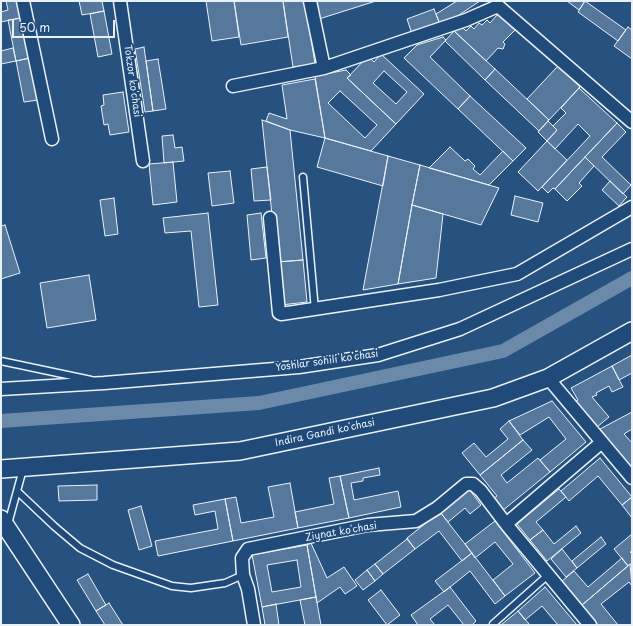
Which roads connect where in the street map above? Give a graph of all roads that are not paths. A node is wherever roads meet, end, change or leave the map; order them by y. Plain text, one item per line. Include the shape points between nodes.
1 (23, 1) edge
2 (120, 1) edge
3 (310, 1) edge
4 (495, 4) edge
5 (324, 68) junction
6 (233, 86) dead end
7 (632, 122) edge
8 (52, 140) dead end
9 (143, 161) dead end
10 (303, 177) dead end
11 (632, 207) edge
12 (270, 218) dead end
13 (632, 249) edge
14 (315, 310) junction
15 (632, 331) edge
16 (1, 361) edge
17 (548, 378) junction
18 (104, 383) junction
19 (1, 389) edge
20 (602, 442) junction
21 (23, 467) junction
22 (1, 469) edge
23 (632, 478) edge
24 (17, 491) junction
25 (4, 523) edge
26 (506, 524) junction
27 (243, 575) junction
28 (548, 575) junction
29 (493, 624) edge
30 (71, 625) edge
31 (254, 625) edge
32 (590, 625) edge

1 - 8 street
2 - 9 street, Tokzor koʻchasi
3 - 5 street
4 - 5 street via 466,20
4 - 7 street
5 - 6 street
10 - 14 lane
11 - 14 street via 517,274 439,290
12 - 14 street via 279,313
13 - 18 street, Yoshlar sohili koʻchasi via 460,329 378,355 299,367
15 - 17 street, Indira Gandi koʻchasi
16 - 18 lane
17 - 20 street
17 - 21 street, Indira Gandi koʻchasi via 494,398 240,451
18 - 19 street, Yoshlar sohili koʻchasi
20 - 23 street
20 - 26 street
21 - 22 street, Indira Gandi koʻchasi
21 - 24 lane
24 - 25 lane
24 - 27 lane via 80,548 113,565 172,586 191,588 224,583
25 - 30 street
26 - 27 street, Ziynat koʻchasi via 481,491 473,484 466,484 416,522 368,525 248,549 242,558
26 - 28 street, Ziynat koʻchasi
27 - 31 street, Ziynat koʻchasi
28 - 29 lane
28 - 32 street, Ziynat koʻchasi

